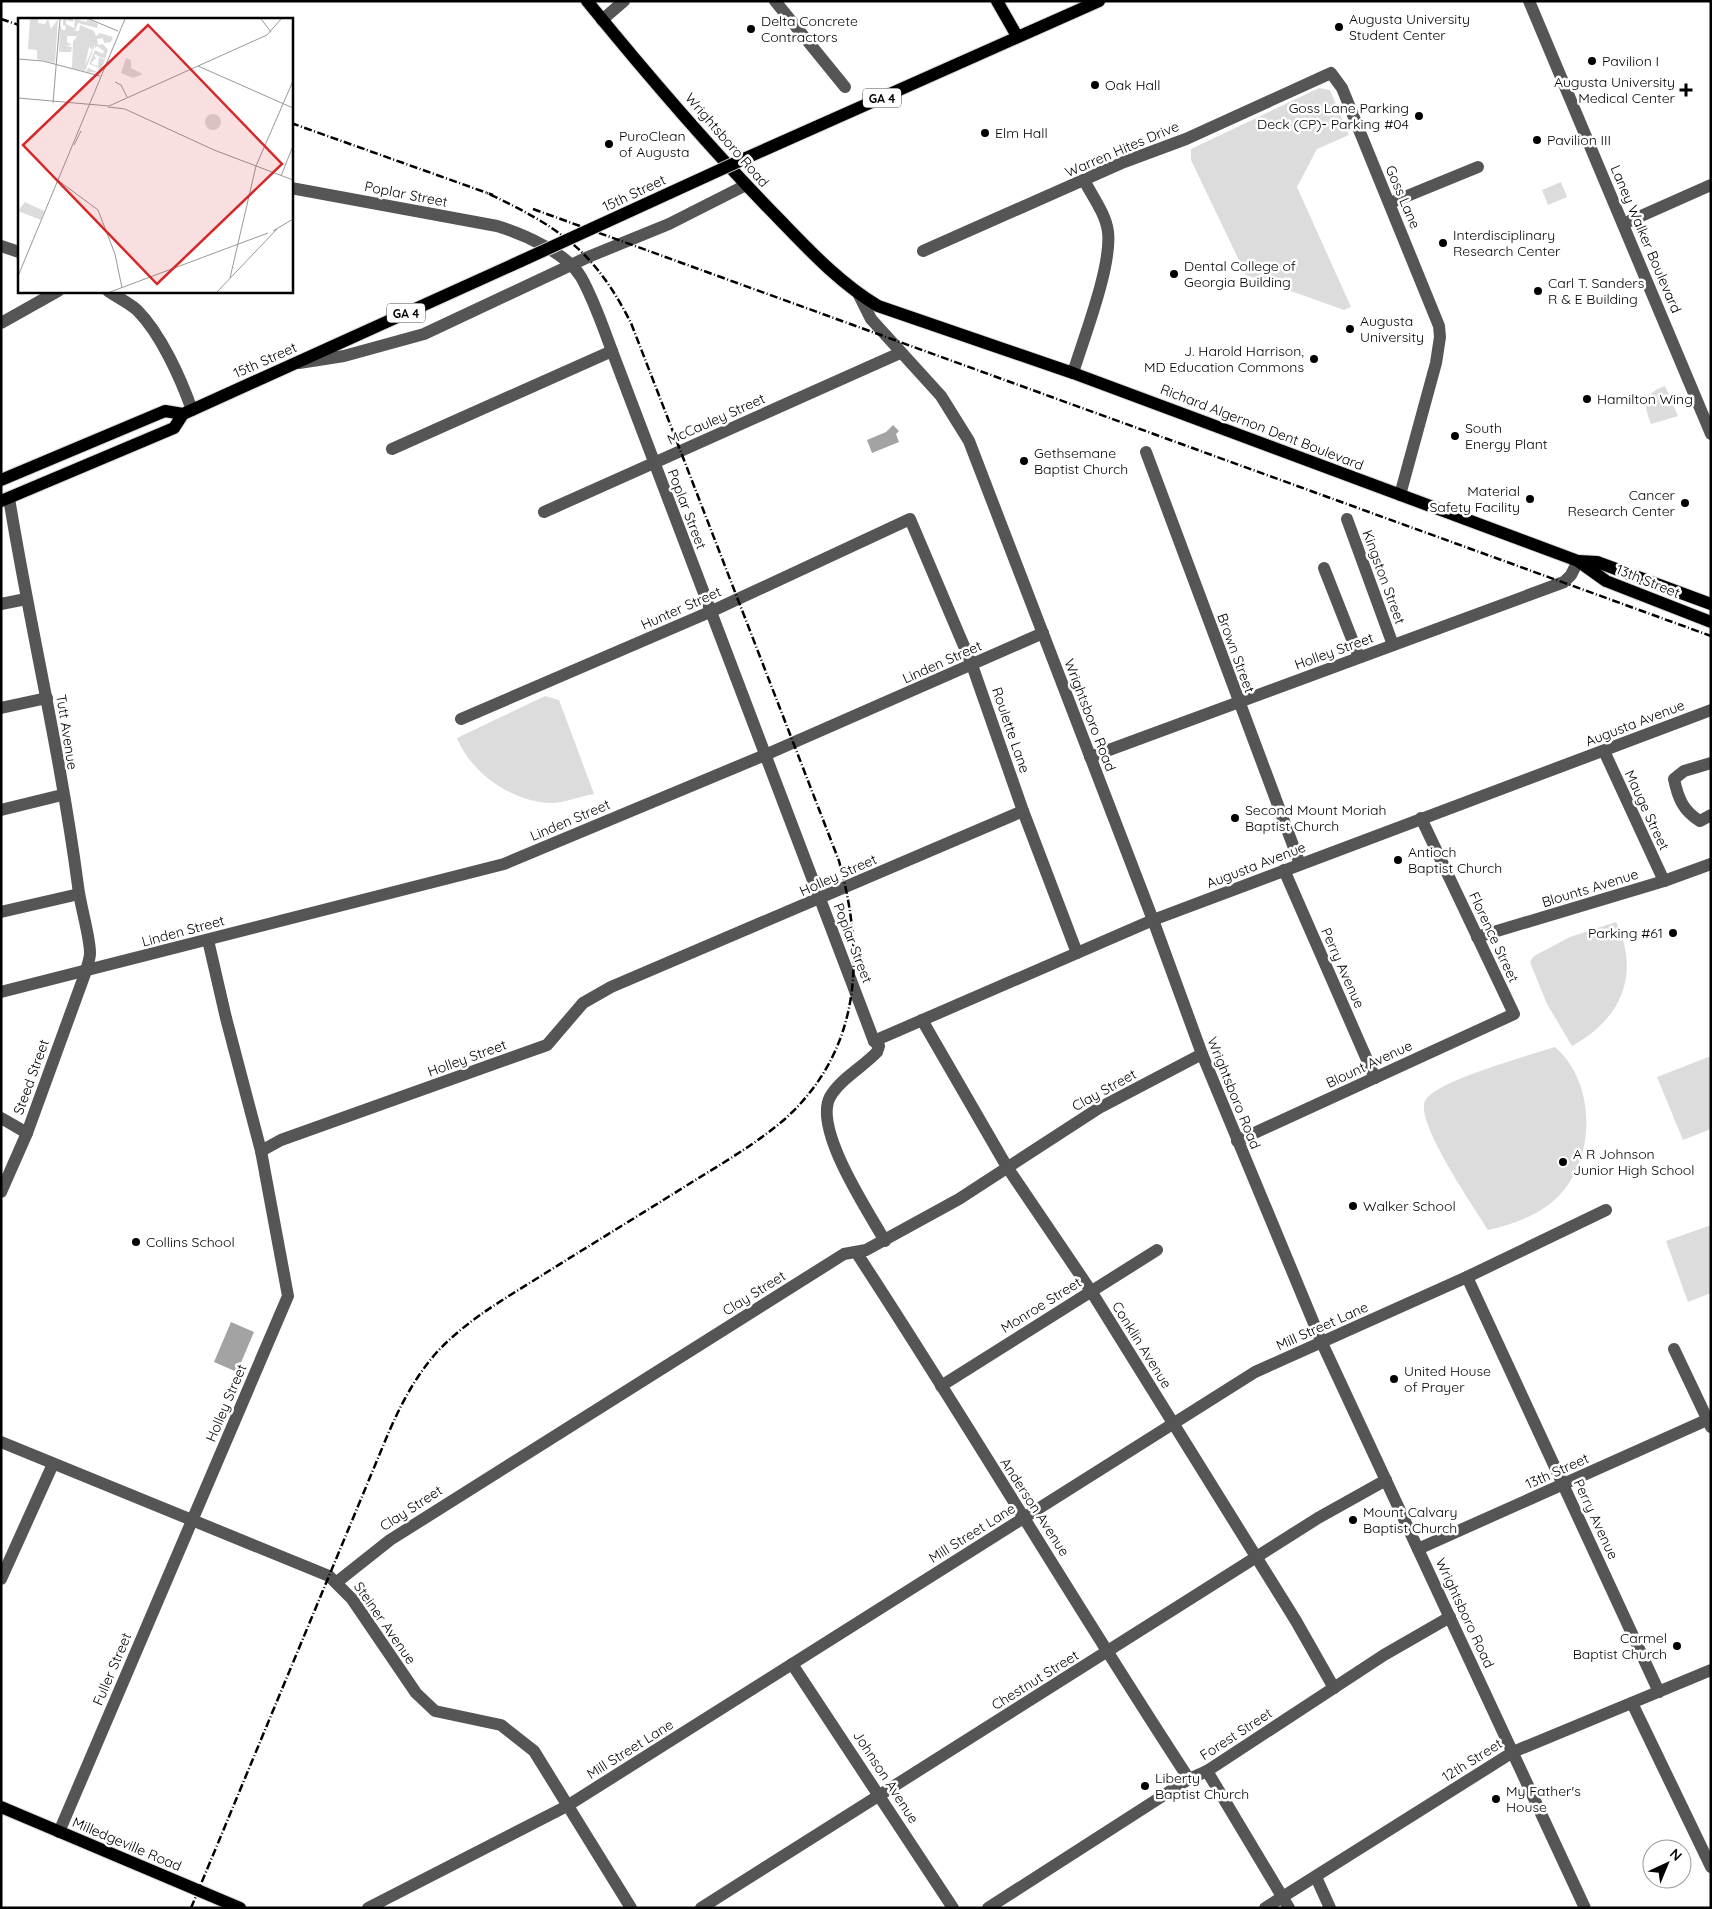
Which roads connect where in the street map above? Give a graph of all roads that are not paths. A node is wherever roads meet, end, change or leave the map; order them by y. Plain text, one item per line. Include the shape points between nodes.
1 (587, 1) edge
2 (624, 1) edge
3 (775, 1) edge
4 (997, 1) edge
5 (1099, 1) edge
6 (1530, 1) edge
7 (602, 20) junction
8 (1017, 36) junction
9 (1332, 73) joint
10 (844, 87) dead end
11 (1478, 167) dead end
12 (1084, 180) junction
13 (746, 185) junction
14 (1711, 185) edge
15 (292, 188) edge
16 (1390, 203) junction
17 (1623, 224) junction
18 (1, 246) edge
19 (923, 251) dead end
20 (18, 252) edge
21 (571, 266) junction
22 (56, 292) edge
23 (110, 292) edge
24 (856, 292) junction
25 (1, 323) edge
26 (612, 351) junction
27 (900, 353) junction
28 (292, 364) junction
29 (1073, 372) junction
30 (187, 412) junction
31 (1711, 434) edge
32 (392, 449) dead end
33 (1146, 452) dead end
34 (654, 464) junction
35 (1, 480) edge
36 (1400, 495) junction
37 (5, 499) edge
38 (544, 512) dead end
39 (910, 519) joint
40 (1347, 519) dead end
41 (1578, 561) junction
42 (1324, 568) dead end
43 (26, 599) junction
44 (1, 604) edge
45 (1711, 604) edge
46 (712, 611) junction
47 (1711, 622) edge
48 (1043, 633) junction
49 (1393, 645) junction
50 (1359, 658) junction
51 (972, 664) junction
52 (47, 698) junction
53 (1238, 702) junction
54 (1, 708) edge
55 (1711, 710) edge
56 (461, 719) dead end
57 (1604, 751) junction
58 (765, 756) junction
59 (1090, 757) junction
60 (1711, 763) edge
61 (62, 795) junction
62 (1, 810) edge
63 (1023, 811) junction
64 (1711, 815) edge
65 (1421, 818) junction
66 (1300, 864) junction
67 (1711, 864) edge
68 (1284, 870) junction
69 (1664, 881) junction
70 (78, 894) junction
71 (820, 899) junction
72 (1, 912) edge
73 (1153, 920) junction
74 (1477, 937) junction
75 (208, 940) junction
76 (1077, 953) junction
77 (86, 971) junction
78 (1, 992) edge
79 (1514, 1014) joint
80 (922, 1020) junction
81 (874, 1041) junction
82 (1202, 1054) junction
83 (1375, 1078) junction
84 (1, 1118) edge
85 (27, 1133) junction
86 (1237, 1141) junction
87 (261, 1151) junction
88 (1007, 1167) junction
89 (2, 1188) edge
90 (1606, 1210) dead end
91 (884, 1241) junction
92 (1157, 1250) dead end
93 (856, 1252) junction
94 (1467, 1277) junction
95 (1091, 1291) junction
96 (1322, 1343) junction
97 (1674, 1349) dead end
98 (941, 1386) junction
99 (1709, 1421) edge
100 (1173, 1423) junction
101 (1, 1442) edge
102 (53, 1464) junction
103 (1386, 1480) junction
104 (1564, 1485) junction
105 (1025, 1518) junction
106 (192, 1519) junction
107 (1418, 1549) junction
108 (1256, 1559) junction
109 (1, 1579) edge
110 (337, 1582) junction
111 (1450, 1617) junction
112 (1106, 1653) junction
113 (792, 1664) junction
114 (1711, 1670) edge
115 (1334, 1688) junction
116 (1659, 1692) junction
117 (1632, 1703) junction
118 (1513, 1752) junction
119 (1207, 1772) junction
120 (1189, 1779) junction
121 (879, 1796) junction
122 (567, 1806) junction
123 (2, 1809) edge
124 (59, 1832) junction
125 (1711, 1867) edge
126 (1316, 1877) junction
127 (1286, 1902) edge
128 (240, 1908) edge
129 (368, 1908) edge
130 (631, 1908) edge
131 (700, 1908) edge
132 (953, 1908) edge
133 (988, 1908) edge
134 (1265, 1908) edge
135 (1330, 1908) edge
136 (1585, 1908) edge

1 - 7 main road, Wrightsboro Road
2 - 7 street
3 - 10 street
4 - 8 main road
5 - 8 main road, 15th Street / GA 4
6 - 17 street, Laney Walker Boulevard
7 - 13 main road, Wrightsboro Road
8 - 28 main road, 15th Street / GA 4, bridge
9 - 12 street, Warren Hites Drive
9 - 16 street, Goss Lane via 1342,88
11 - 16 street
12 - 19 street, Warren Hites Drive
12 - 29 street via 1104,217 1108,250
13 - 21 street via 677,220
13 - 24 main road, Wrightsboro Road via 822,263
14 - 17 street
15 - 21 street, Poplar Street via 497,226 530,238
16 - 36 street, Goss Lane via 1436,316 1440,337 1436,363
17 - 31 street, Laney Walker Boulevard
18 - 20 street
21 - 26 street, Poplar Street via 580,276
21 - 28 street via 424,334 344,356
22 - 25 street
23 - 30 street via 137,310 156,336 178,375
24 - 27 street, Wrightsboro Road via 871,319
24 - 29 main road, Richard Algernon Dent Boulevard via 878,306
26 - 32 street
26 - 34 street, Poplar Street
27 - 34 street, McCauley Street
27 - 48 street, Wrightsboro Road via 941,396 969,441
28 - 30 main road, 15th Street / GA 4
29 - 36 main road, Richard Algernon Dent Boulevard
30 - 35 main road, 15th Street / GA 4 via 165,411
30 - 37 main road, 15th Street / GA 4 via 174,428
33 - 53 street, Brown Street
34 - 38 street, McCauley Street
34 - 46 street, Poplar Street
36 - 41 main road, Richard Algernon Dent Boulevard
37 - 43 street, Tutt Avenue
39 - 46 street, Hunter Street
39 - 51 street, Roulette Lane
40 - 49 street, Kingston Street
41 - 45 main road via 1597,562
41 - 47 main road, 13th Street via 1606,581
41 - 49 street, Holley Street via 1564,582
42 - 50 street
43 - 44 street
43 - 52 street, Tutt Avenue
46 - 56 street, Hunter Street
46 - 58 street, Poplar Street
48 - 51 street, Linden Street
48 - 59 street, Wrightsboro Road
49 - 50 street, Holley Street
50 - 53 street, Holley Street
51 - 58 street, Linden Street
51 - 63 street, Roulette Lane
52 - 54 street
52 - 61 street, Tutt Avenue
53 - 59 street, Holley Street
53 - 66 street, Brown Street
55 - 57 street, Augusta Avenue
57 - 65 street, Augusta Avenue
57 - 69 street, Mauge Street
58 - 71 street, Poplar Street
58 - 75 street, Linden Street via 504,864
59 - 73 street, Wrightsboro Road
60 - 64 street via 1684,771 1674,779 1677,795 1687,814 1700,821
61 - 62 street
61 - 70 street, Tutt Avenue via 70,826
63 - 71 street, Holley Street
63 - 76 street, Roulette Lane
65 - 66 street, Augusta Avenue
65 - 74 street, Florence Street
66 - 68 street, Augusta Avenue
67 - 69 street, Blounts Avenue
68 - 73 street, Augusta Avenue
68 - 83 street, Perry Avenue
69 - 74 street, Blounts Avenue
70 - 72 street
70 - 77 street, Tutt Avenue via 90,953
71 - 81 street, Poplar Street
71 - 87 street, Holley Street via 582,1003 546,1045 281,1140
73 - 76 street, Augusta Avenue
73 - 82 street, Wrightsboro Road
74 - 79 street, Florence Street
75 - 77 street, Linden Street
75 - 87 street
76 - 80 street, Augusta Avenue
77 - 78 street, Linden Street
77 - 85 street, Steed Street
79 - 83 street, Blount Avenue
80 - 81 street, Augusta Avenue
80 - 88 street, Conklin Avenue
81 - 91 street via 878,1052 848,1077 830,1098 827,1115 834,1149
82 - 86 street, Wrightsboro Road
82 - 88 street, Clay Street via 1099,1108
83 - 86 street, Blount Avenue
84 - 85 street
85 - 89 street, Steed Street
86 - 96 street, Wrightsboro Road
87 - 106 street, Holley Street via 288,1296
88 - 91 street, Clay Street via 960,1199
88 - 95 street, Conklin Avenue
90 - 94 street, Mill Street Lane
91 - 93 street, Clay Street
92 - 95 street, Monroe Street
93 - 98 street, Anderson Avenue
93 - 110 street, Clay Street via 844,1254 434,1511 390,1540
94 - 96 street, Mill Street Lane
94 - 104 street, Perry Avenue
95 - 98 street, Monroe Street
95 - 100 street, Conklin Avenue
96 - 100 street, Mill Street Lane via 1255,1372
96 - 103 street, Wrightsboro Road
97 - 99 street
98 - 105 street, Anderson Avenue
99 - 104 street, 13th Street
100 - 105 street, Mill Street Lane
100 - 108 street, Conklin Avenue
101 - 102 street, Steiner Avenue
102 - 106 street, Steiner Avenue
102 - 109 street
103 - 107 street, Wrightsboro Road
103 - 108 street, Chestnut Street via 1318,1518
104 - 107 street, 13th Street
104 - 116 street, Perry Avenue
105 - 112 street, Anderson Avenue
105 - 113 street, Mill Street Lane
106 - 110 street, Steiner Avenue
106 - 124 street, Fuller Street
107 - 111 street, Wrightsboro Road
108 - 112 street, Chestnut Street
108 - 115 street, Conklin Avenue
110 - 122 street, Steiner Avenue via 425,1703 435,1711 487,1720 508,1729 534,1751
111 - 115 street, Forest Street
111 - 118 street, Wrightsboro Road
112 - 120 street, Anderson Avenue
112 - 121 street, Chestnut Street
113 - 121 street, Johnson Avenue
113 - 122 street, Mill Street Lane
114 - 116 street, 12th Street
115 - 119 street, Forest Street
116 - 117 street, 12th Street
117 - 118 street, 12th Street
117 - 125 street
118 - 126 street, 12th Street
118 - 136 street, Wrightsboro Road
119 - 120 street, Forest Street
119 - 127 street
120 - 133 street, Forest Street
121 - 131 street, Chestnut Street
121 - 132 street, Johnson Avenue
122 - 129 street, Mill Street Lane
122 - 130 street, Steiner Avenue
123 - 124 main road, Milledgeville Road
124 - 128 main road, Milledgeville Road
126 - 127 street, 12th Street
126 - 135 street
127 - 134 street, 12th Street

